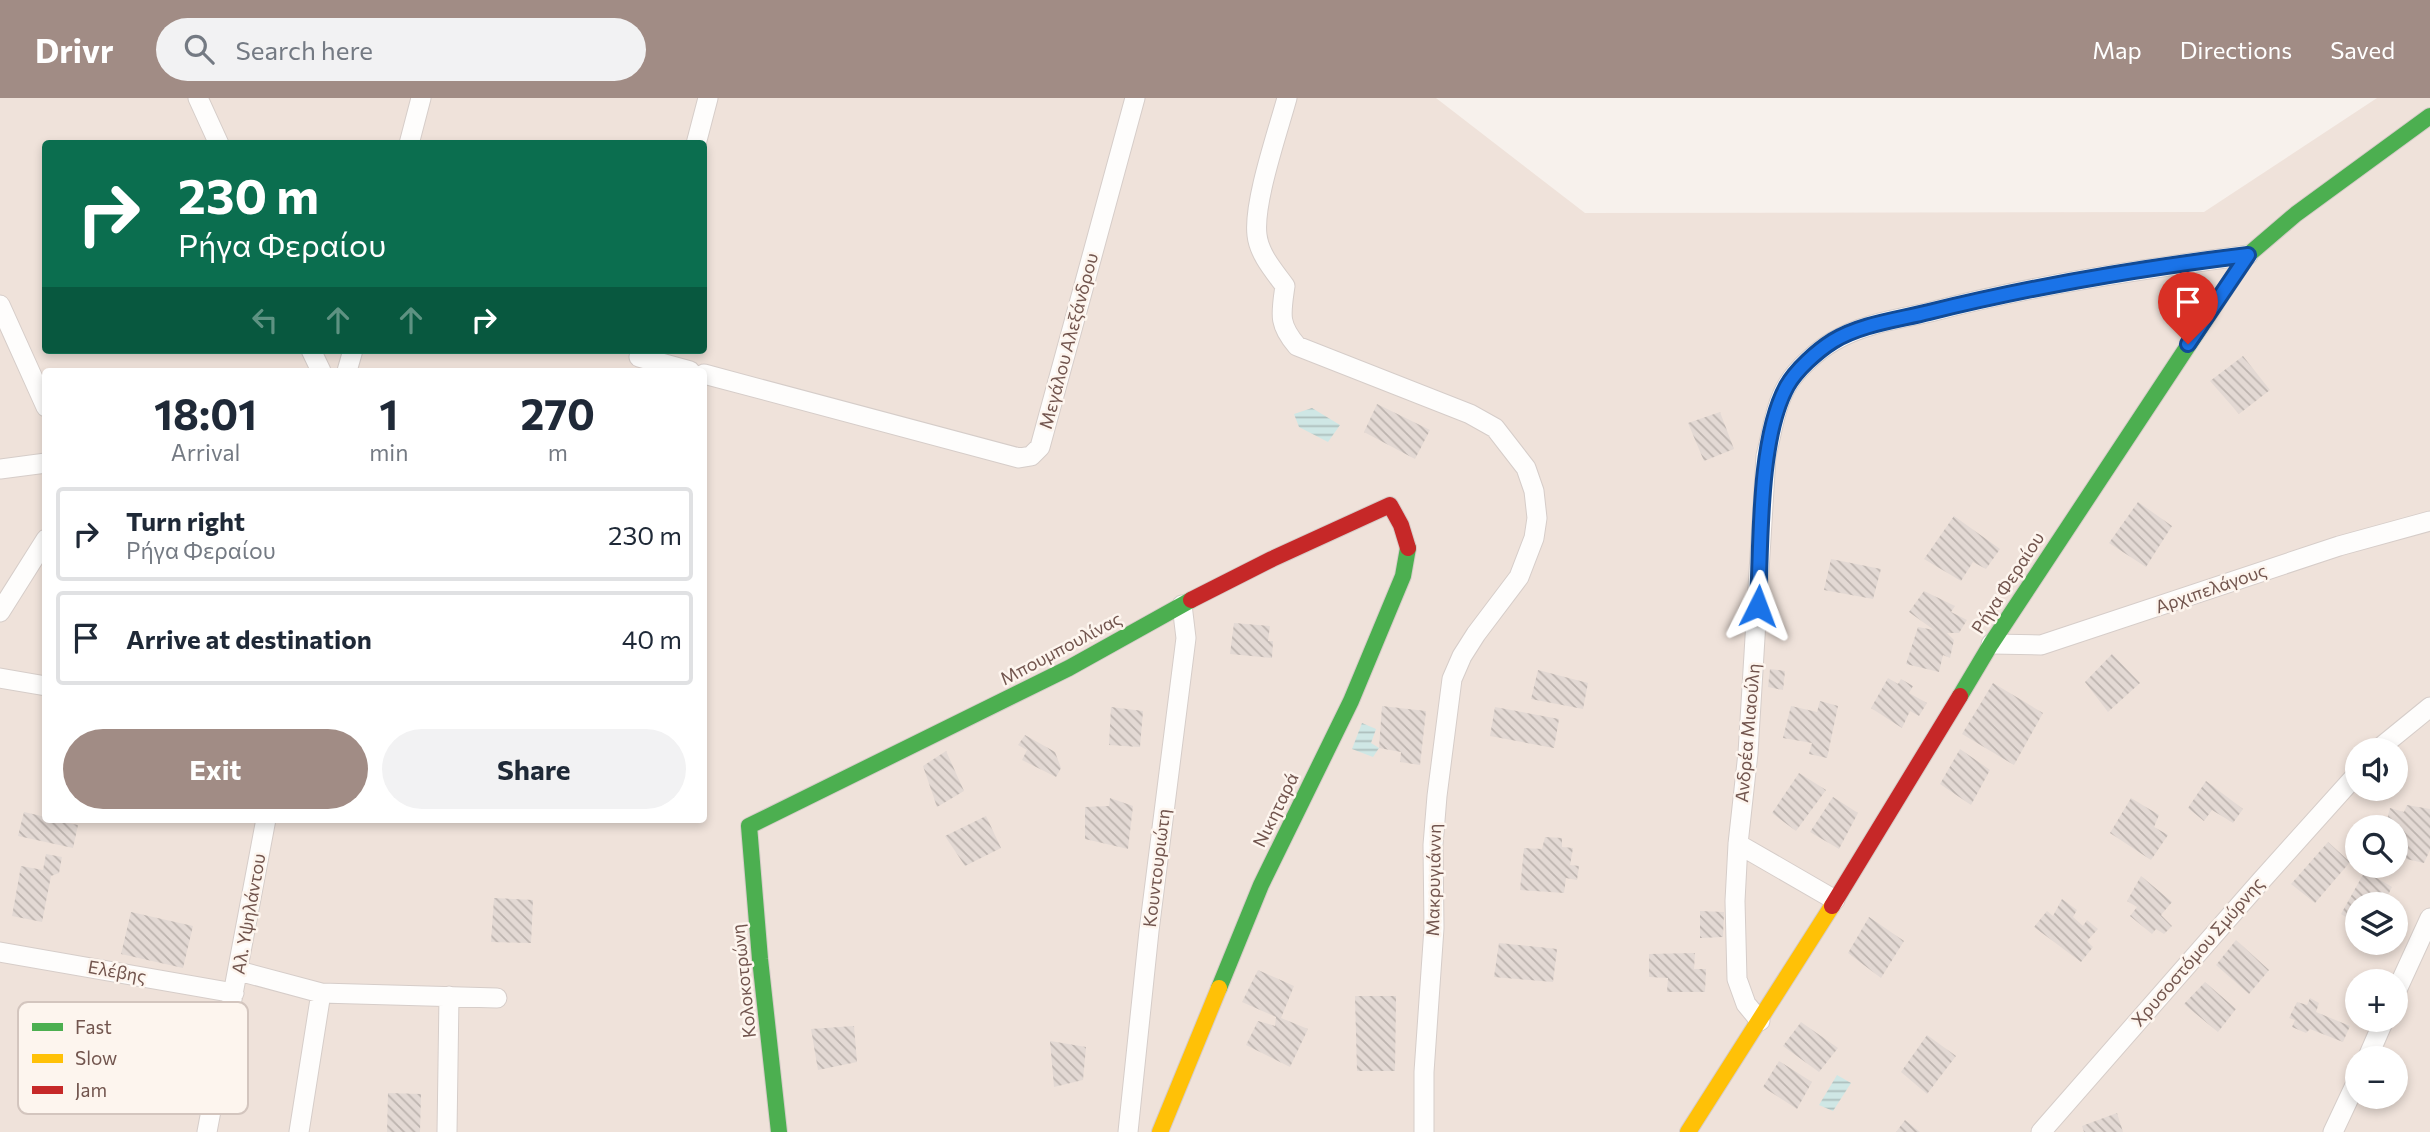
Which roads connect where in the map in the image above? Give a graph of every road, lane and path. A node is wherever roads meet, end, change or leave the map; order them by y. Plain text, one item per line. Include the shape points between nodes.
1 (198, 98) edge
2 (421, 98) edge
3 (708, 98) edge
4 (1136, 98) edge
5 (1287, 98) edge
6 (2430, 116) edge
7 (217, 140) edge
8 (410, 140) edge
9 (697, 140) edge
10 (2248, 255) junction
11 (0, 305) edge
12 (638, 359) edge
13 (677, 368) edge
14 (707, 375) edge
15 (42, 398) edge
16 (42, 464) edge
17 (0, 469) edge
18 (1390, 505) joint
19 (2430, 521) edge
20 (42, 545) edge
21 (1182, 605) junction
22 (0, 612) edge
23 (1991, 644) junction
24 (0, 678) edge
25 (42, 685) edge
26 (2430, 707) edge
27 (2392, 738) edge
28 (2345, 787) edge
29 (265, 823) edge
30 (749, 826) joint
31 (1738, 844) junction
32 (1835, 900) junction
33 (2430, 918) edge
34 (0, 952) edge
35 (2407, 969) edge
36 (239, 971) junction
37 (234, 993) junction
38 (321, 993) junction
39 (449, 996) junction
40 (497, 998) dead end
41 (232, 1002) edge
42 (1760, 1021) junction
43 (2345, 1106) edge
44 (210, 1114) edge
45 (207, 1132) edge
46 (299, 1132) edge
47 (447, 1132) edge
48 (779, 1132) edge
49 (1128, 1132) edge
50 (1160, 1132) edge
51 (1424, 1132) edge
52 (1688, 1132) edge
53 (2041, 1132) edge
54 (2333, 1132) edge

1 - 7 street
2 - 8 street
3 - 9 street
4 - 14 street, Μεγάλου Αλεξάνδρου via 1041,447 1031,456 1019,458
5 - 51 street, Μακρυγιάννη via 1258,211 1257,235 1263,254 1285,286 1281,312 1286,333 1297,346 1495,428 1526,468 1534,491 1534,538 1519,577 1476,634 1452,679 1433,845 1434,928
6 - 10 street, Ρήγα Φεραίου
10 - 23 street, Ρήγα Φεραίου
10 - 31 street, Ανδρέα Μιαούλη via 1978,300 1860,329 1832,342 1788,384 1766,456
11 - 15 street
12 - 13 street
16 - 17 street
18 - 21 street, Μπουμπουλίνας
18 - 50 street, Νικηταρά via 1408,549 1402,576 1351,701 1261,885
19 - 23 street, Αρχιπελάγους via 2339,546 2041,645
20 - 22 street
21 - 30 street, Μπουμπουλίνας via 1069,668
21 - 49 street, Κουντουριώτη via 1186,638
23 - 32 street, Ρήγα Φεραίου
24 - 25 street
26 - 27 street
28 - 53 street, Χρυσοστόμου Σμύρνης
29 - 36 street, Αλ. Υψηλάντου
30 - 48 street, Κολοκοτρώνη
31 - 32 street
31 - 42 street, Ανδρέα Μιαούλη via 1737,979 1746,1004
32 - 42 street, Ρήγα Φεραίου
33 - 35 street
34 - 37 street, Ελέβης
36 - 37 street, Αλ. Υψηλάντου
36 - 38 street
37 - 41 street, Αλ. Υψηλάντου
38 - 39 street
38 - 46 street
39 - 40 street
39 - 47 street
42 - 52 street, Ρήγα Φεραίου
43 - 54 street
44 - 45 street, Αλ. Υψηλάντου

